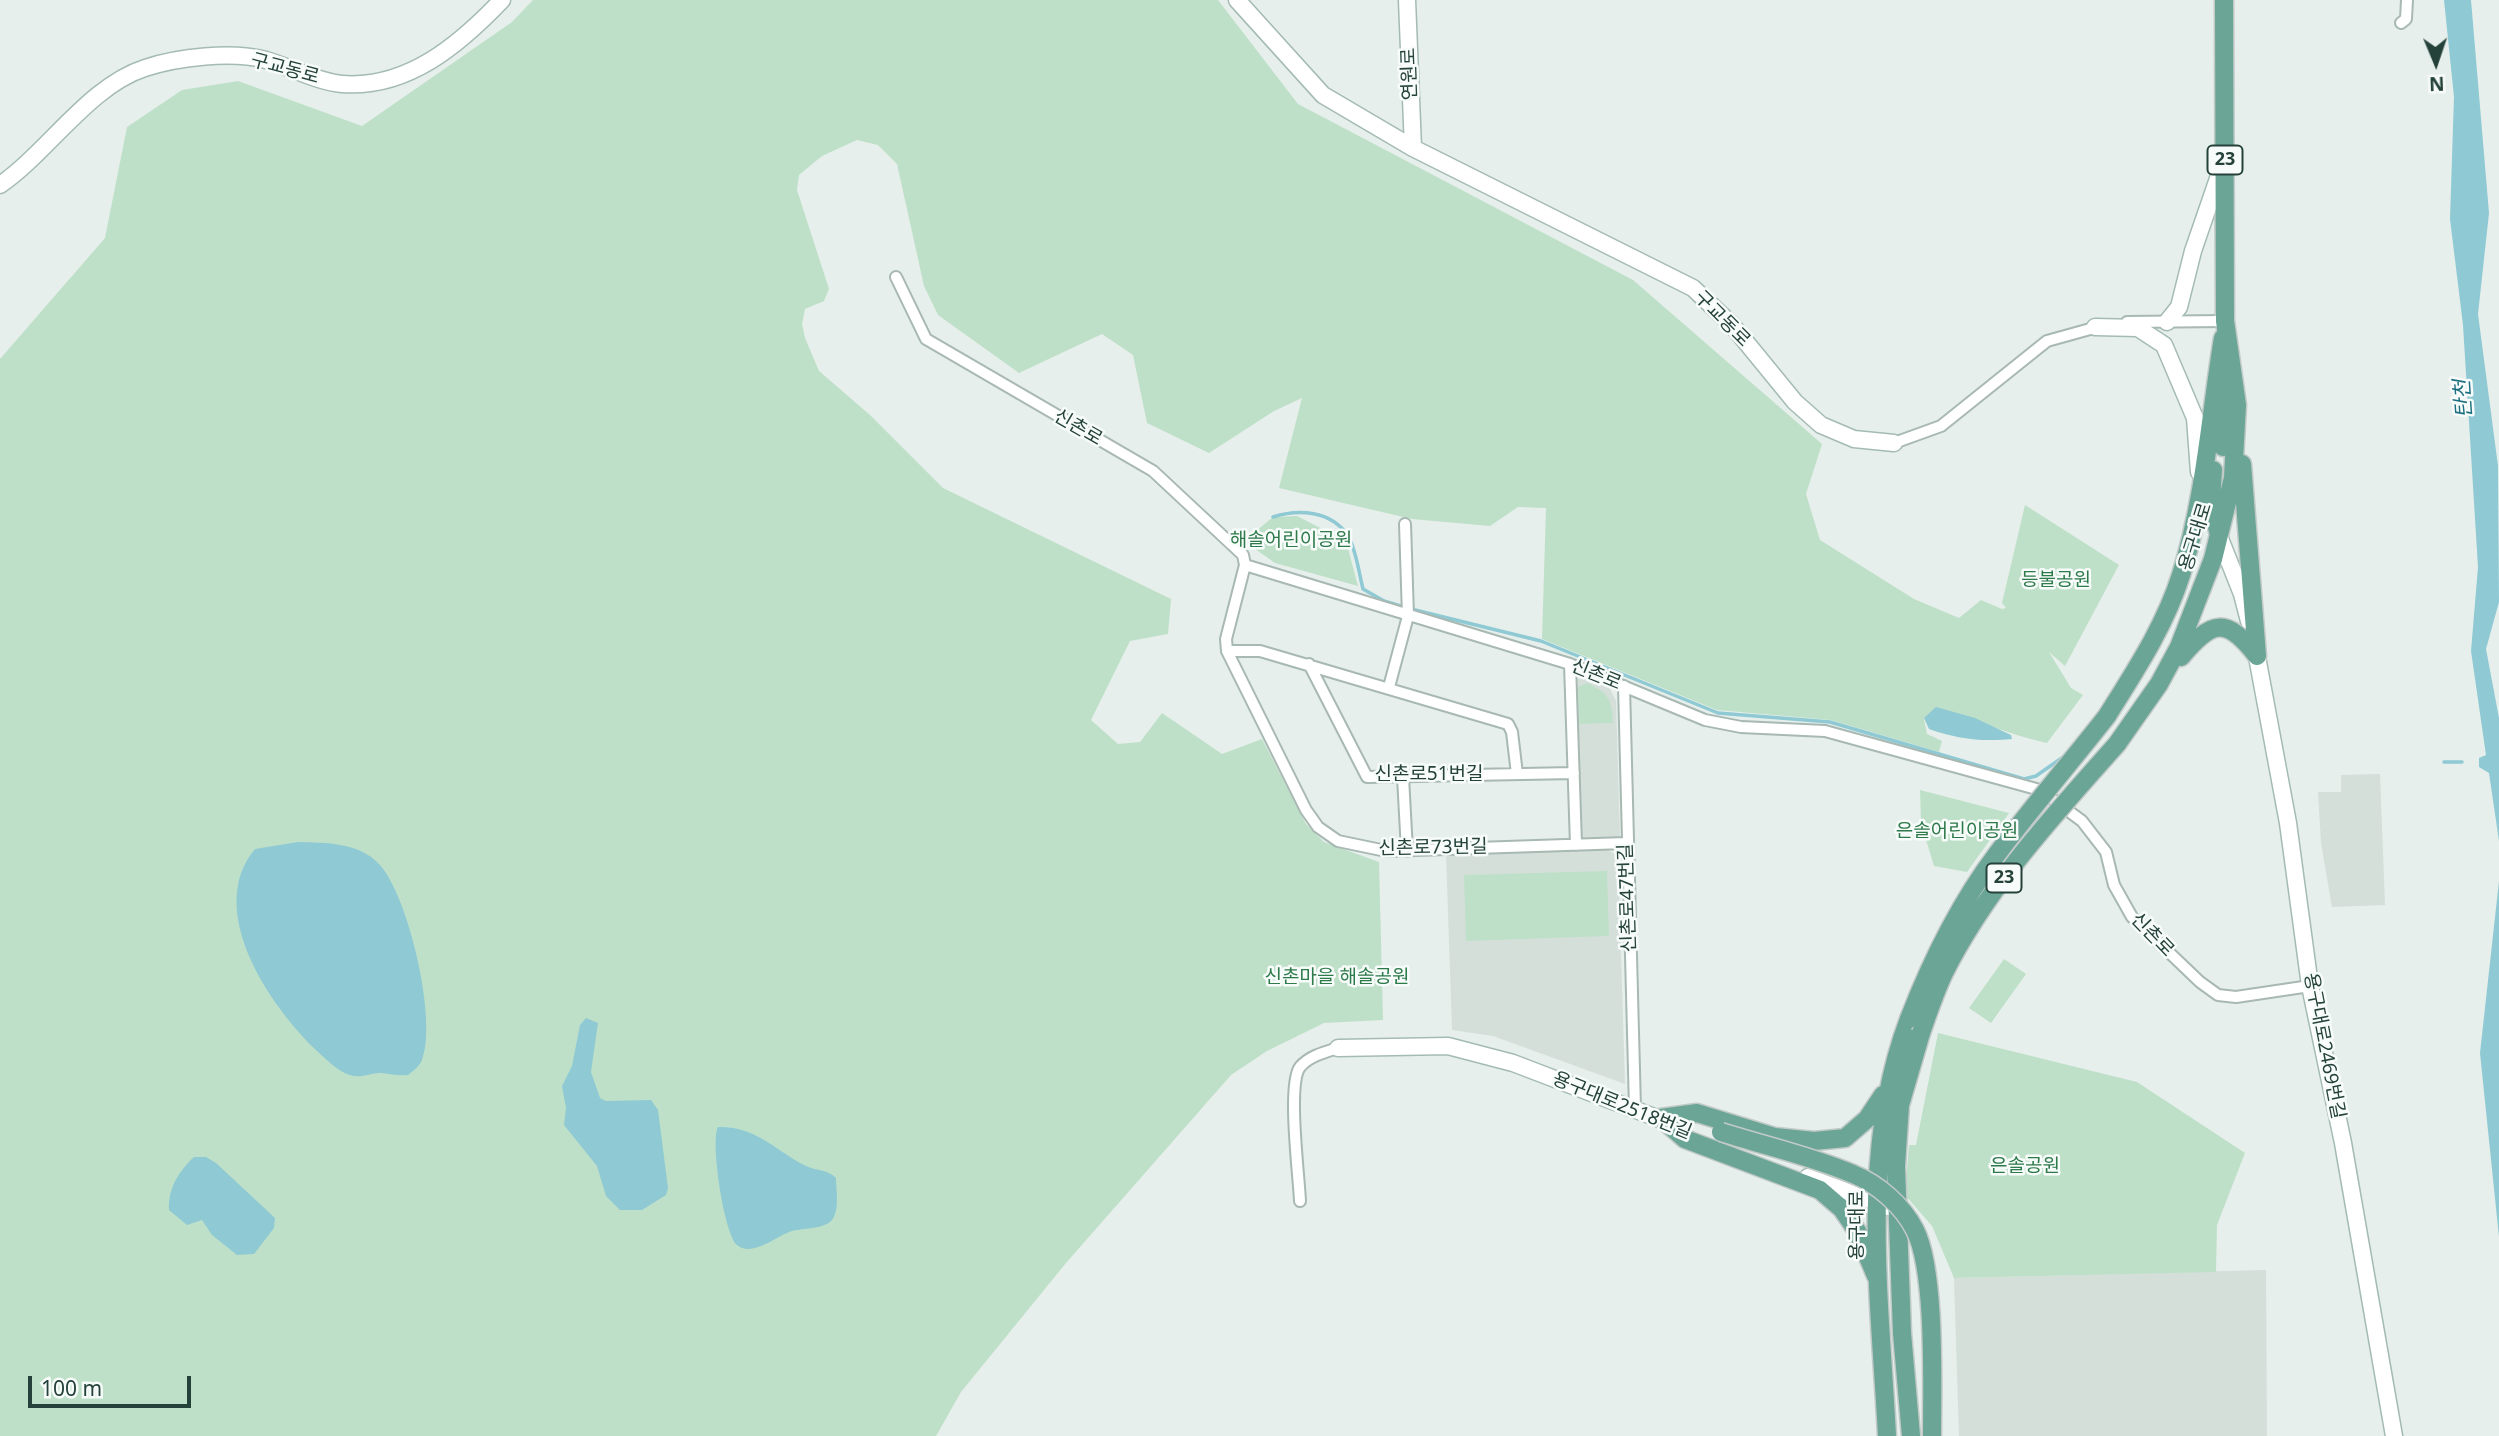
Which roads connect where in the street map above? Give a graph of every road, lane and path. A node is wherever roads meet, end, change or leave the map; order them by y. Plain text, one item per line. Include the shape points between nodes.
1 (502, 0) edge
2 (1237, 0) edge
3 (1408, 0) edge
4 (2224, 0) edge
5 (2407, 0) edge
6 (2401, 23) dead end
7 (1413, 148) junction
8 (2225, 158) junction
9 (0, 185) edge
10 (896, 277) dead end
11 (2167, 321) junction
12 (2225, 321) junction
13 (2095, 327) junction
14 (2214, 390) junction
15 (2237, 405) junction
16 (1894, 443) joint
17 (2200, 485) junction
18 (1405, 524) dead end
19 (2219, 536) junction
20 (1245, 565) junction
21 (1408, 616) junction
22 (1227, 651) junction
23 (2257, 656) junction
24 (1309, 664) junction
25 (1570, 664) junction
26 (2159, 684) junction
27 (1623, 686) junction
28 (1389, 687) junction
29 (1574, 773) junction
30 (1517, 774) junction
31 (1403, 777) junction
32 (1626, 843) junction
33 (1576, 845) junction
34 (1407, 851) junction
35 (2310, 986) junction
36 (1915, 1026) junction
37 (1338, 1048) joint
38 (1889, 1081) junction
39 (1635, 1109) junction
40 (1661, 1118) junction
41 (1897, 1141) junction
42 (1300, 1201) dead end
43 (1879, 1203) junction
44 (1898, 1210) junction
45 (1879, 1255) junction
46 (1879, 1284) junction
47 (1902, 1333) junction
48 (1887, 1436) edge
49 (1911, 1436) edge
50 (1932, 1436) edge
51 (2393, 1436) edge

1 - 9 street, 구교동로 via 466,38 416,70 380,81 341,84 262,59 221,55 144,68 110,86
2 - 7 street, 구교동로 via 1323,95
3 - 7 street, 연원로
4 - 8 main road, 용구대로 / 23
5 - 6 street via 2406,19
7 - 16 street, 구교동로 via 1693,288 1821,425 1854,439
8 - 11 street via 2179,307
8 - 12 main road, 용구대로 / 23
10 - 20 street, 신촌로 via 926,339 1153,471 1243,555
11 - 12 street, 구교동로
11 - 13 street, 구교동로 via 2134,320
12 - 14 main road, 용구대로 / 23
12 - 15 main road, 용구대로 / 23
12 - 19 main road
13 - 16 street, 구교동로 via 2047,341 1941,426
13 - 17 street via 2138,328 2164,345 2195,418
14 - 17 main road, 용구대로 / 23
14 - 19 main road via 2211,501
15 - 19 main road, 용구대로 / 23 via 2233,478
15 - 23 main road
17 - 36 main road, 용구대로 / 23, bridge via 2181,575 2158,631 2107,716 1995,856 1930,967
18 - 21 street
19 - 23 street, 용구대로2469번길 via 2242,594
19 - 26 main road, 용구대로 / 23 via 2190,621
20 - 21 street, 신촌로
20 - 22 street
21 - 25 street, 신촌로
21 - 28 street
22 - 24 street via 1260,651
22 - 34 street, 신촌로73번길 via 1318,827 1358,848
23 - 26 main road via 2239,634 2221,626 2201,633
23 - 35 street, 용구대로2469번길 via 2288,823
24 - 28 street
24 - 31 street, 신촌로51번길 via 1367,777
25 - 27 street, 신촌로
25 - 29 street
26 - 36 main road, 용구대로 / 23, bridge via 2118,744 2017,860 1973,921
27 - 32 street, 신촌로47번길
27 - 35 street, 신촌로 via 1705,720 1835,734 2040,790 2082,821 2105,852 2114,885 2132,917 2200,982 2218,995 2236,998
28 - 30 street via 1507,724
29 - 30 street, 신촌로51번길
29 - 33 street
30 - 31 street, 신촌로51번길
31 - 34 street
32 - 33 street, 신촌로73번길
32 - 39 street, 신촌로47번길
33 - 34 street, 신촌로73번길
35 - 51 street, 용구대로2469번길 via 2343,1143
36 - 38 main road, 용구대로 / 23
36 - 41 main road, 용구대로 / 23
37 - 39 street, 용구대로2518번길 via 1448,1046 1513,1063
37 - 42 street via 1315,1056 1300,1068 1294,1089
38 - 40 main road via 1867,1119 1845,1139 1775,1137 1697,1113
38 - 41 main road via 1893,1085 1886,1141 1889,1147
38 - 43 main road, 용구대로 / 23
39 - 40 street, 용구대로2518번길
40 - 43 street, 용구대로2518번길 via 1694,1135
40 - 46 main road via 1685,1139 1820,1190 1842,1209 1857,1231
40 - 50 main road, bridge via 1690,1121 1854,1174 1878,1187 1900,1208 1915,1231 1926,1263
41 - 44 main road, 용구대로 / 23
43 - 44 street, 용구대로2518번길
43 - 45 main road, 용구대로 / 23
44 - 47 main road, 용구대로 / 23
45 - 46 main road, 용구대로 / 23
45 - 47 main road via 1886,1254 1889,1313
46 - 48 main road, 용구대로 / 23
47 - 49 main road, 용구대로 / 23

